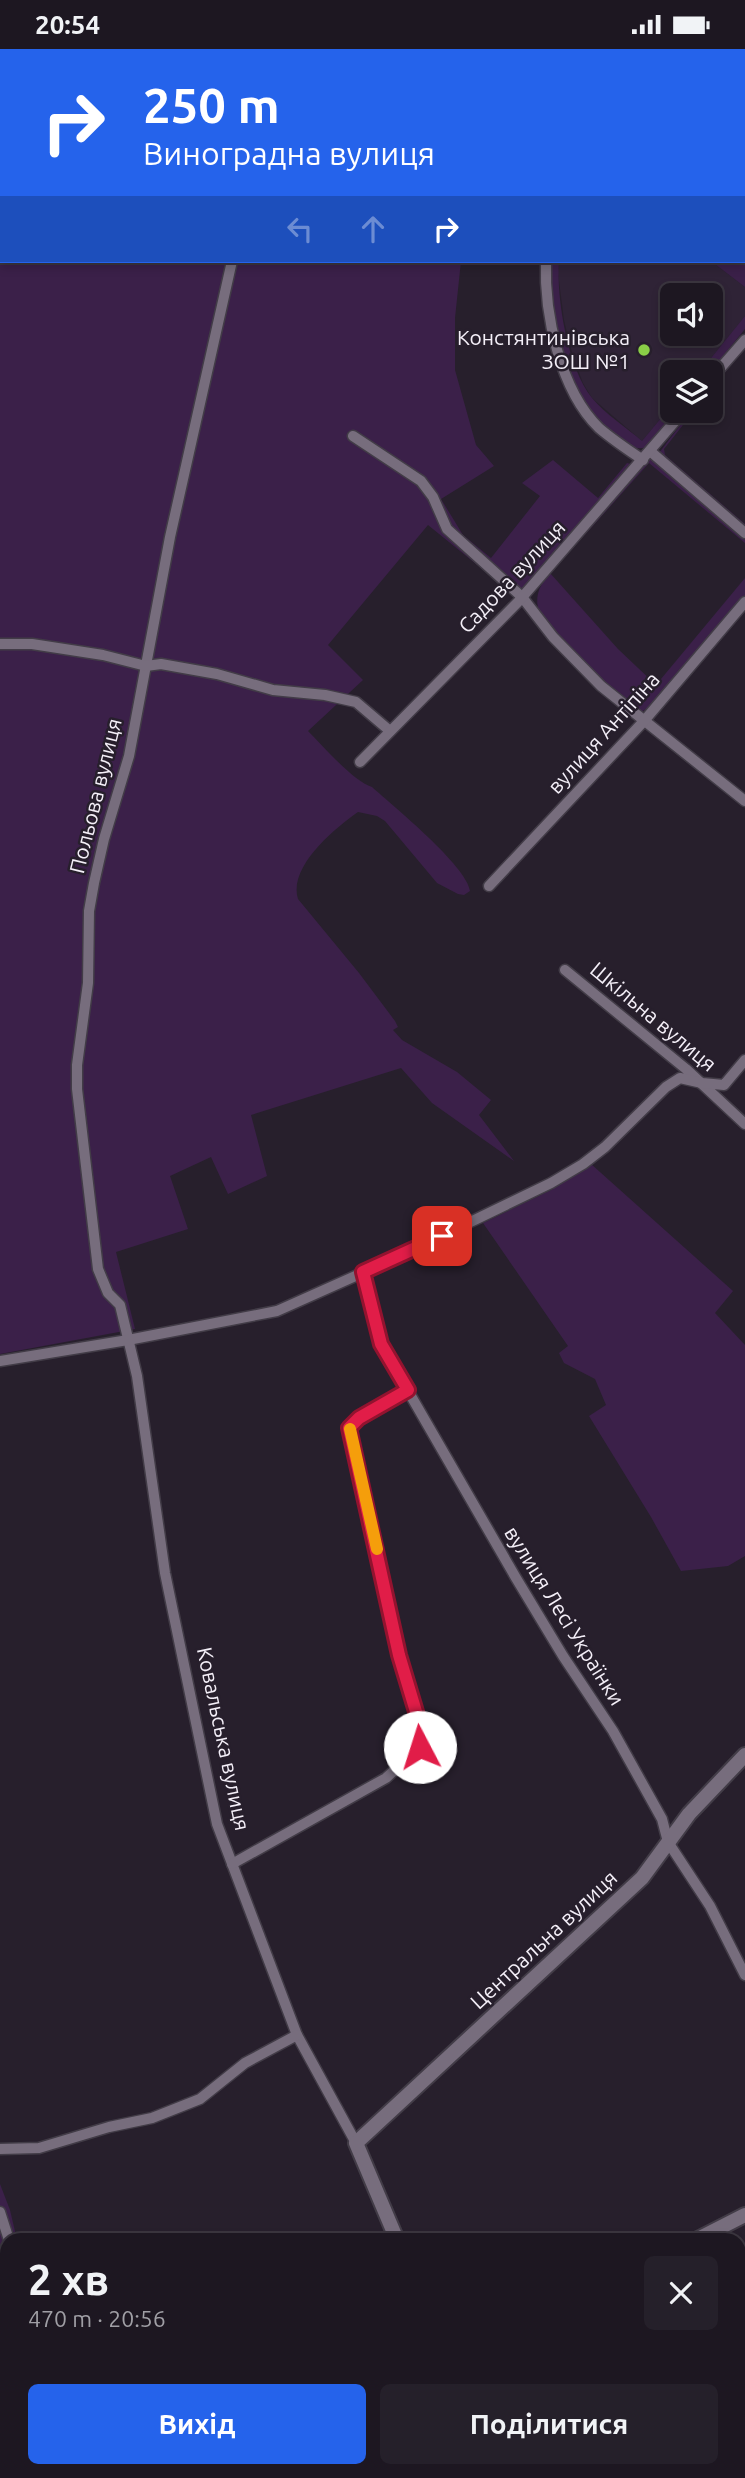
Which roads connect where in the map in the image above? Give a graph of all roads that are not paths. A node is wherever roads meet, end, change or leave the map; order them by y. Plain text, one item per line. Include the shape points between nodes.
1 (232, 263) edge
2 (546, 263) edge
3 (745, 340) edge
4 (723, 365) edge
5 (674, 423) edge
6 (353, 436) dead end
7 (647, 456) junction
8 (745, 533) edge
9 (523, 597) junction
10 (745, 602) edge
11 (0, 644) edge
12 (146, 666) junction
13 (644, 720) junction
14 (390, 731) junction
15 (360, 762) dead end
16 (745, 801) edge
17 (489, 886) dead end
18 (565, 970) dead end
19 (745, 1061) edge
20 (702, 1083) junction
21 (745, 1124) edge
22 (363, 1272) junction
23 (128, 1341) junction
24 (0, 1361) edge
25 (408, 1390) junction
26 (745, 1755) edge
27 (668, 1842) junction
28 (232, 1864) junction
29 (745, 1975) edge
30 (297, 2035) junction
31 (356, 2143) junction
32 (0, 2149) edge
33 (0, 2212) edge
34 (745, 2215) edge
35 (7, 2233) edge
36 (394, 2233) edge
37 (710, 2233) edge

1 - 12 street, Польова вулиця
2 - 7 street via 554,336 570,386 600,428
3 - 4 street
5 - 7 street, Садова вулиця
6 - 9 street via 421,481 447,530
7 - 8 street
7 - 9 street, Садова вулиця
9 - 13 street via 601,686
9 - 14 street, Садова вулиця
10 - 13 street, вулиця Антіпіна
11 - 12 street via 32,644
12 - 14 street via 177,666 273,690 356,702
12 - 23 street, Польова вулиця via 129,756 89,911 89,983 77,1065 98,1269 108,1293 120,1305
13 - 16 street
13 - 17 street, вулиця Антіпіна
14 - 15 street, Садова вулиця
18 - 20 street, Шкільна вулиця
19 - 20 street via 724,1084
20 - 21 street, Шкільна вулиця
20 - 22 street via 680,1078 583,1164
22 - 23 street via 277,1311
22 - 25 street, вулиця Лесі Українки via 381,1344
23 - 24 street
23 - 28 street, Ковальська вулиця via 165,1573 217,1824
25 - 27 street, вулиця Лесі Українки via 522,1589 613,1731 662,1819
25 - 28 street via 349,1428 399,1655 417,1715 420,1747 386,1778
26 - 27 street, Центральна вулиця
27 - 29 street, вулиця Лесі Українки via 710,1906
27 - 31 street, Центральна вулиця via 642,1878
28 - 30 street, Ковальська вулиця
30 - 31 street, Ковальська вулиця
30 - 32 street via 245,2063 200,2099 152,2118 39,2148
31 - 36 street, Ковальська вулиця
33 - 35 street
34 - 37 street

